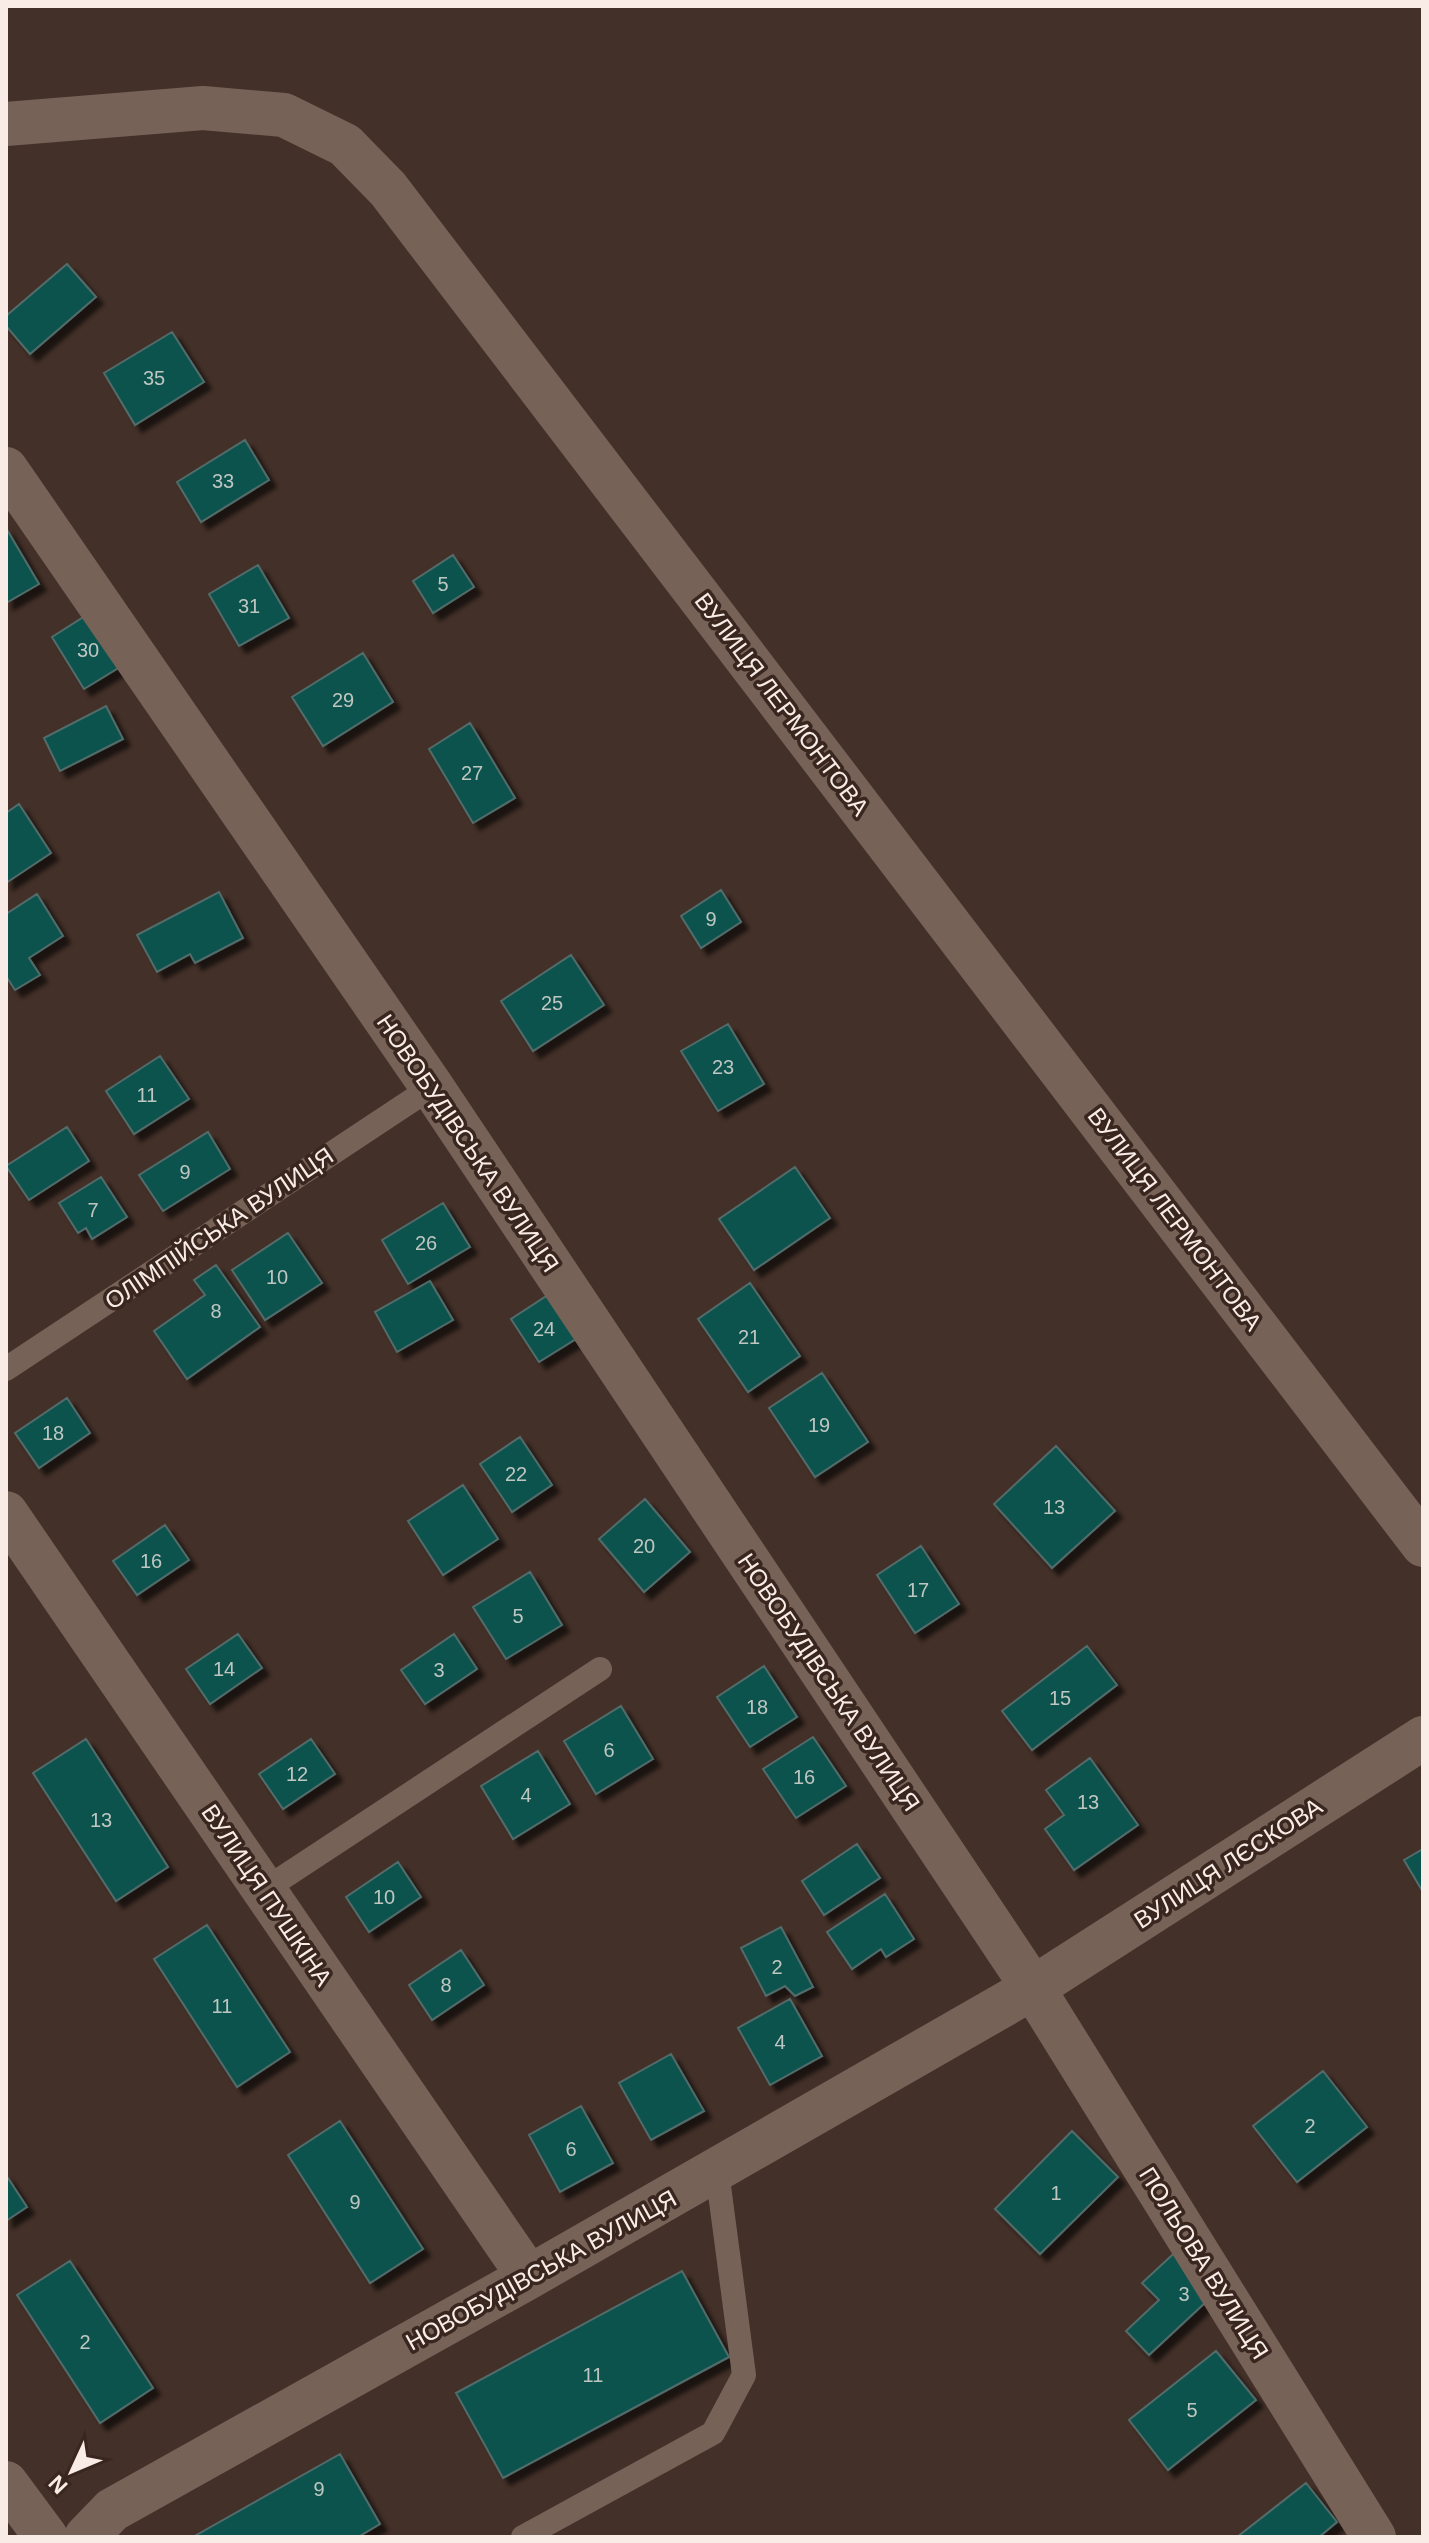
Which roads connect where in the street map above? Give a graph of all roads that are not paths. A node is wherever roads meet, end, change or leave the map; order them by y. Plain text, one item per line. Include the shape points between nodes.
1 (6, 124) edge
2 (6, 469) edge
3 (432, 1087) junction
4 (6, 1369) edge
5 (6, 1513) edge
6 (1423, 1545) edge
7 (600, 1669) dead end
8 (1423, 1738) edge
9 (264, 1890) junction
10 (1033, 1988) junction
11 (717, 2171) junction
12 (529, 2277) junction
13 (6, 2483) edge
14 (46, 2537) edge
15 (86, 2537) edge
16 (523, 2537) edge
17 (1374, 2537) edge

1 - 6 street, ВУЛИЦЯ ЛЕРМОНТОВА via 203,108 284,115 345,145 398,202
2 - 3 street, НОВОБУДІВСЬКА ВУЛИЦЯ
3 - 4 lane, ОЛІМПІЙСЬКА ВУЛИЦЯ
3 - 10 street, НОВОБУДІВСЬКА ВУЛИЦЯ
5 - 9 street, ВУЛИЦЯ ПУШКІНА
7 - 9 lane
8 - 10 street, ВУЛИЦЯ ЛЄСКОВА
9 - 12 street, ВУЛИЦЯ ПУШКІНА
10 - 11 street, НОВОБУДІВСЬКА ВУЛИЦЯ
10 - 17 street, ПОЛЬОВА ВУЛИЦЯ
11 - 12 street, НОВОБУДІВСЬКА ВУЛИЦЯ
11 - 16 lane via 744,2375 713,2433
12 - 15 street, НОВОБУДІВСЬКА ВУЛИЦЯ via 112,2510
13 - 14 street

